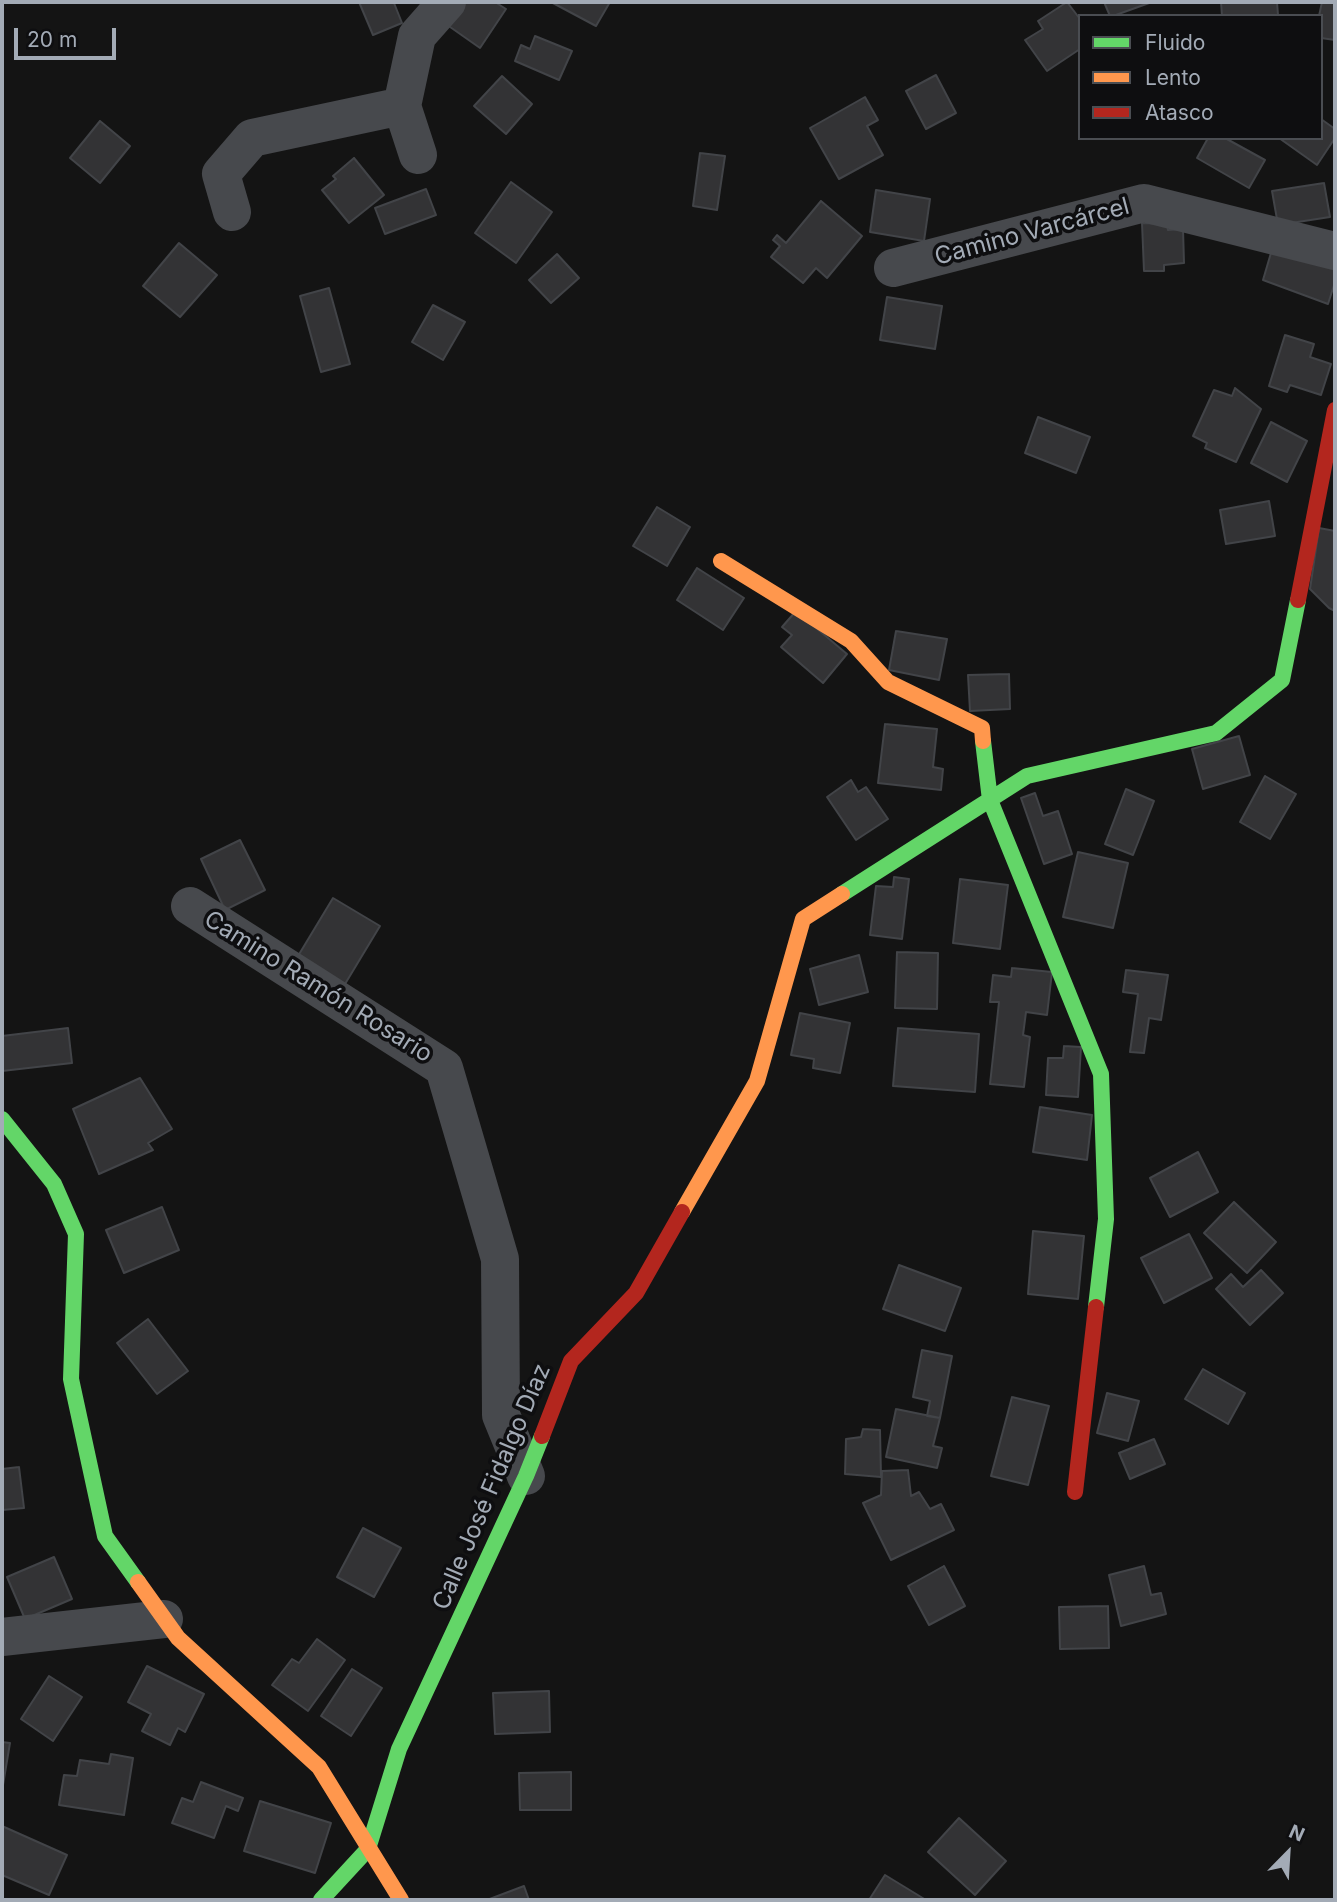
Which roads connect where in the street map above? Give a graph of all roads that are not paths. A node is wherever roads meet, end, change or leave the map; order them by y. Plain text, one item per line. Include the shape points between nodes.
1 (447, 2) edge
2 (402, 106) junction
3 (418, 155) dead end
4 (232, 212) dead end
5 (1335, 251) edge
6 (893, 268) dead end
7 (1335, 410) edge
8 (721, 561) dead end
9 (990, 800) junction
10 (190, 906) dead end
11 (2, 1119) edge
12 (526, 1476) junction
13 (1075, 1492) dead end
14 (164, 1619) junction
15 (2, 1637) edge
16 (368, 1850) junction
17 (321, 1900) edge
18 (401, 1900) edge

1 - 2 street via 417,36
2 - 3 street
2 - 4 street via 252,138 221,174
5 - 6 street, Camino Varcárcel via 1144,204
7 - 9 street, Calle José Fidalgo Díaz via 1282,680 1216,733 1027,776
8 - 9 street via 851,640 888,682 982,727
9 - 12 street, Calle José Fidalgo Díaz via 803,919 757,1081 636,1293 571,1361
9 - 13 street via 1101,1074 1106,1219
10 - 12 street, Camino Ramón Rosario via 444,1068 500,1259 501,1415
11 - 14 street via 54,1184 76,1234 71,1379 105,1536
12 - 16 street, Calle José Fidalgo Díaz via 399,1749
14 - 15 street
14 - 16 street via 178,1638 318,1767
16 - 17 street
16 - 18 street

